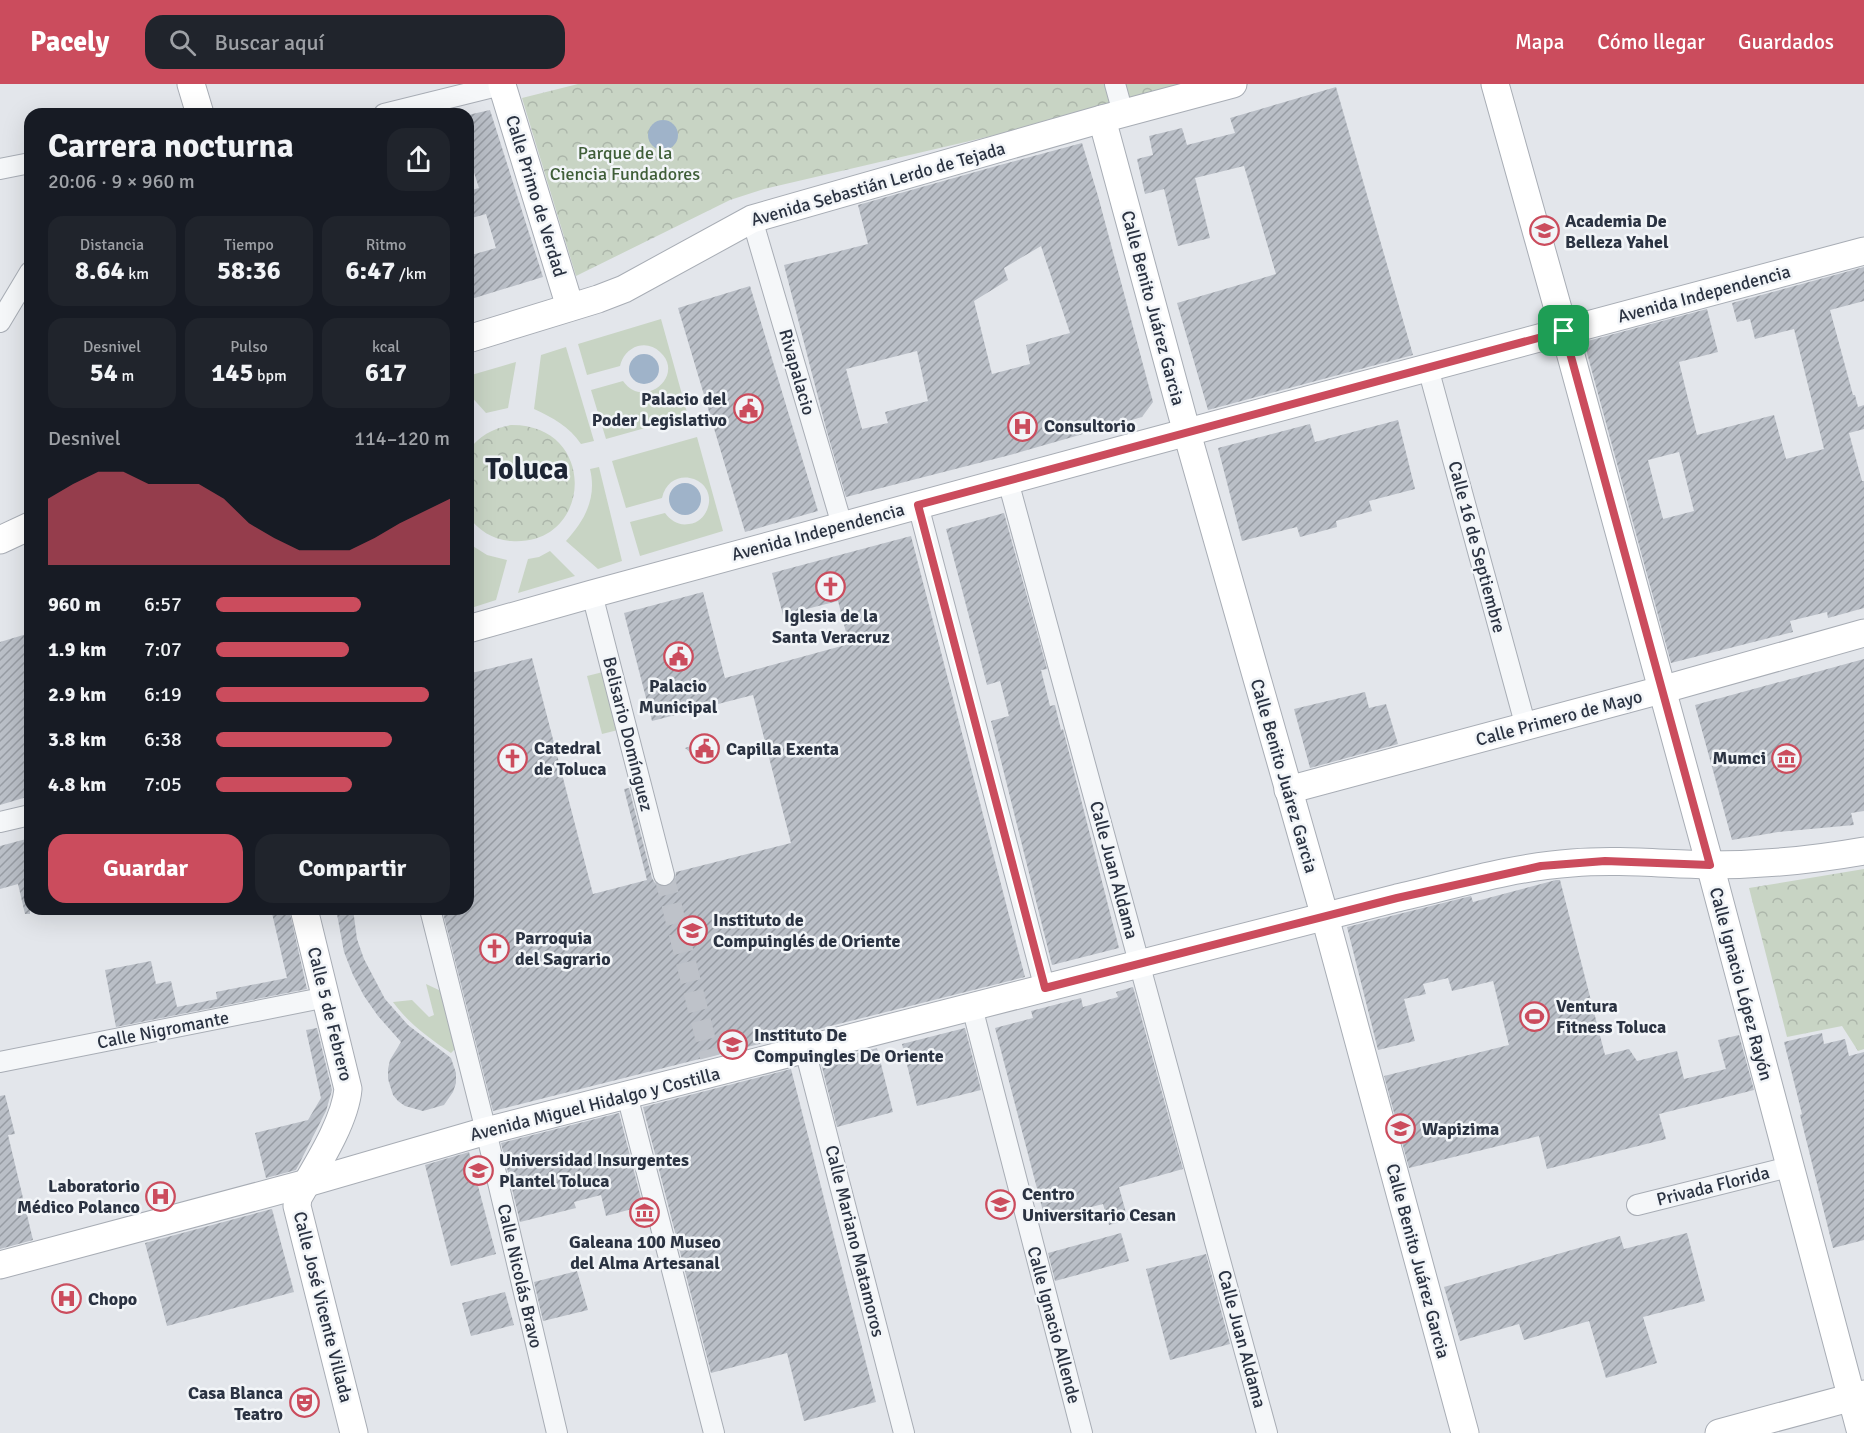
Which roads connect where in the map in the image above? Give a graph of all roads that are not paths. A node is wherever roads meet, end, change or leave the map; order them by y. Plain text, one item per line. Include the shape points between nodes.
1 (191, 84) edge
2 (504, 84) edge
3 (1115, 84) edge
4 (1233, 84) edge
5 (1495, 84) edge
6 (198, 108) edge
7 (408, 108) edge
8 (1112, 116) junction
9 (24, 164) edge
10 (0, 169) edge
11 (752, 219) junction
12 (1864, 251) edge
13 (24, 282) edge
14 (570, 307) junction
15 (0, 322) edge
16 (1564, 331) junction
17 (474, 337) edge
18 (1428, 368) junction
19 (1187, 433) junction
20 (1008, 481) junction
21 (918, 505) junction
22 (842, 525) junction
23 (24, 529) edge
24 (0, 540) edge
25 (592, 594) junction
26 (474, 627) edge
27 (1864, 633) edge
28 (1661, 690) junction
29 (1526, 727) junction
30 (1288, 789) junction
31 (24, 816) edge
32 (0, 822) edge
33 (1864, 851) edge
34 (1710, 865) junction
35 (664, 875) tunnel mouth
36 (306, 915) edge
37 (432, 915) edge
38 (1324, 917) junction
39 (1139, 965) junction
40 (1045, 988) junction
41 (327, 998) junction
42 (972, 1008) junction
43 (805, 1050) junction
44 (0, 1062) edge
45 (627, 1095) junction
46 (486, 1131) junction
47 (1790, 1167) junction
48 (307, 1183) junction
49 (1637, 1205) dead end
50 (0, 1265) edge
51 (1857, 1396) edge
52 (354, 1433) edge
53 (557, 1433) edge
54 (714, 1433) edge
55 (904, 1433) edge
56 (1082, 1433) edge
57 (1267, 1433) edge
58 (1465, 1433) edge
59 (1719, 1433) edge
60 (1861, 1433) edge

1 - 6 main road
2 - 7 street
2 - 14 main road, Calle Primo de Verdad
3 - 8 street
4 - 8 main road, Avenida Sebastián Lerdo de Tejada
5 - 16 main road, Calle Ignacio López Rayón
8 - 11 main road, Avenida Sebastián Lerdo de Tejada
8 - 19 main road, Calle Benito Juárez Garcia
9 - 10 street
11 - 14 main road, Avenida Sebastián Lerdo de Tejada via 624,289
11 - 22 street, Rivapalacio
12 - 16 main road, Avenida Independencia
13 - 15 street
14 - 17 main road, Avenida Sebastián Lerdo de Tejada
16 - 18 main road, Avenida Independencia
16 - 28 main road, Calle Ignacio López Rayón
18 - 19 main road, Avenida Independencia
18 - 29 street, Calle 16 de Septiembre
19 - 20 main road, Avenida Independencia
19 - 30 main road, Calle Benito Juárez Garcia
20 - 21 main road, Avenida Independencia
20 - 39 street, Calle Juan Aldama
21 - 22 main road, Avenida Independencia
21 - 40 street
22 - 25 main road, Avenida Independencia
23 - 24 main road
25 - 26 main road, Avenida Independencia
25 - 35 street, Belisario Domínguez
27 - 28 main road, Calle Primero de Mayo
28 - 29 main road, Calle Primero de Mayo
28 - 34 main road, Calle Ignacio López Rayón
29 - 30 main road, Calle Primero de Mayo
30 - 38 main road, Calle Benito Juárez Garcia
31 - 32 street
33 - 34 main road, Avenida Miguel Hidalgo y Costilla via 1772,863
34 - 38 main road, Avenida Miguel Hidalgo y Costilla via 1605,861 1541,866
34 - 47 main road, Calle Ignacio López Rayón
36 - 41 main road, Calle 5 de Febrero
37 - 46 street, Calle Nicolás Bravo
38 - 39 main road, Avenida Miguel Hidalgo y Costilla
38 - 58 main road, Calle Benito Juárez Garcia
39 - 40 main road, Avenida Miguel Hidalgo y Costilla
39 - 57 street, Calle Juan Aldama
40 - 42 main road, Avenida Miguel Hidalgo y Costilla
41 - 44 street, Calle Nigromante
41 - 48 main road, Calle 5 de Febrero via 348,1089 344,1107
42 - 43 main road, Avenida Miguel Hidalgo y Costilla
42 - 56 street, Calle Ignacio Allende
43 - 45 main road, Avenida Miguel Hidalgo y Costilla via 712,1065
43 - 55 street, Calle Mariano Matamoros
45 - 46 main road, Avenida Miguel Hidalgo y Costilla
45 - 54 street
46 - 48 main road, Avenida Miguel Hidalgo y Costilla
46 - 53 street, Calle Nicolás Bravo
47 - 49 street, Privada Florida
47 - 51 main road, Calle Ignacio López Rayón
48 - 50 main road, Avenida Miguel Hidalgo y Costilla
48 - 52 main road, Calle José Vicente Villada via 298,1198 298,1215
51 - 59 main road
51 - 60 main road, Calle Ignacio López Rayón

